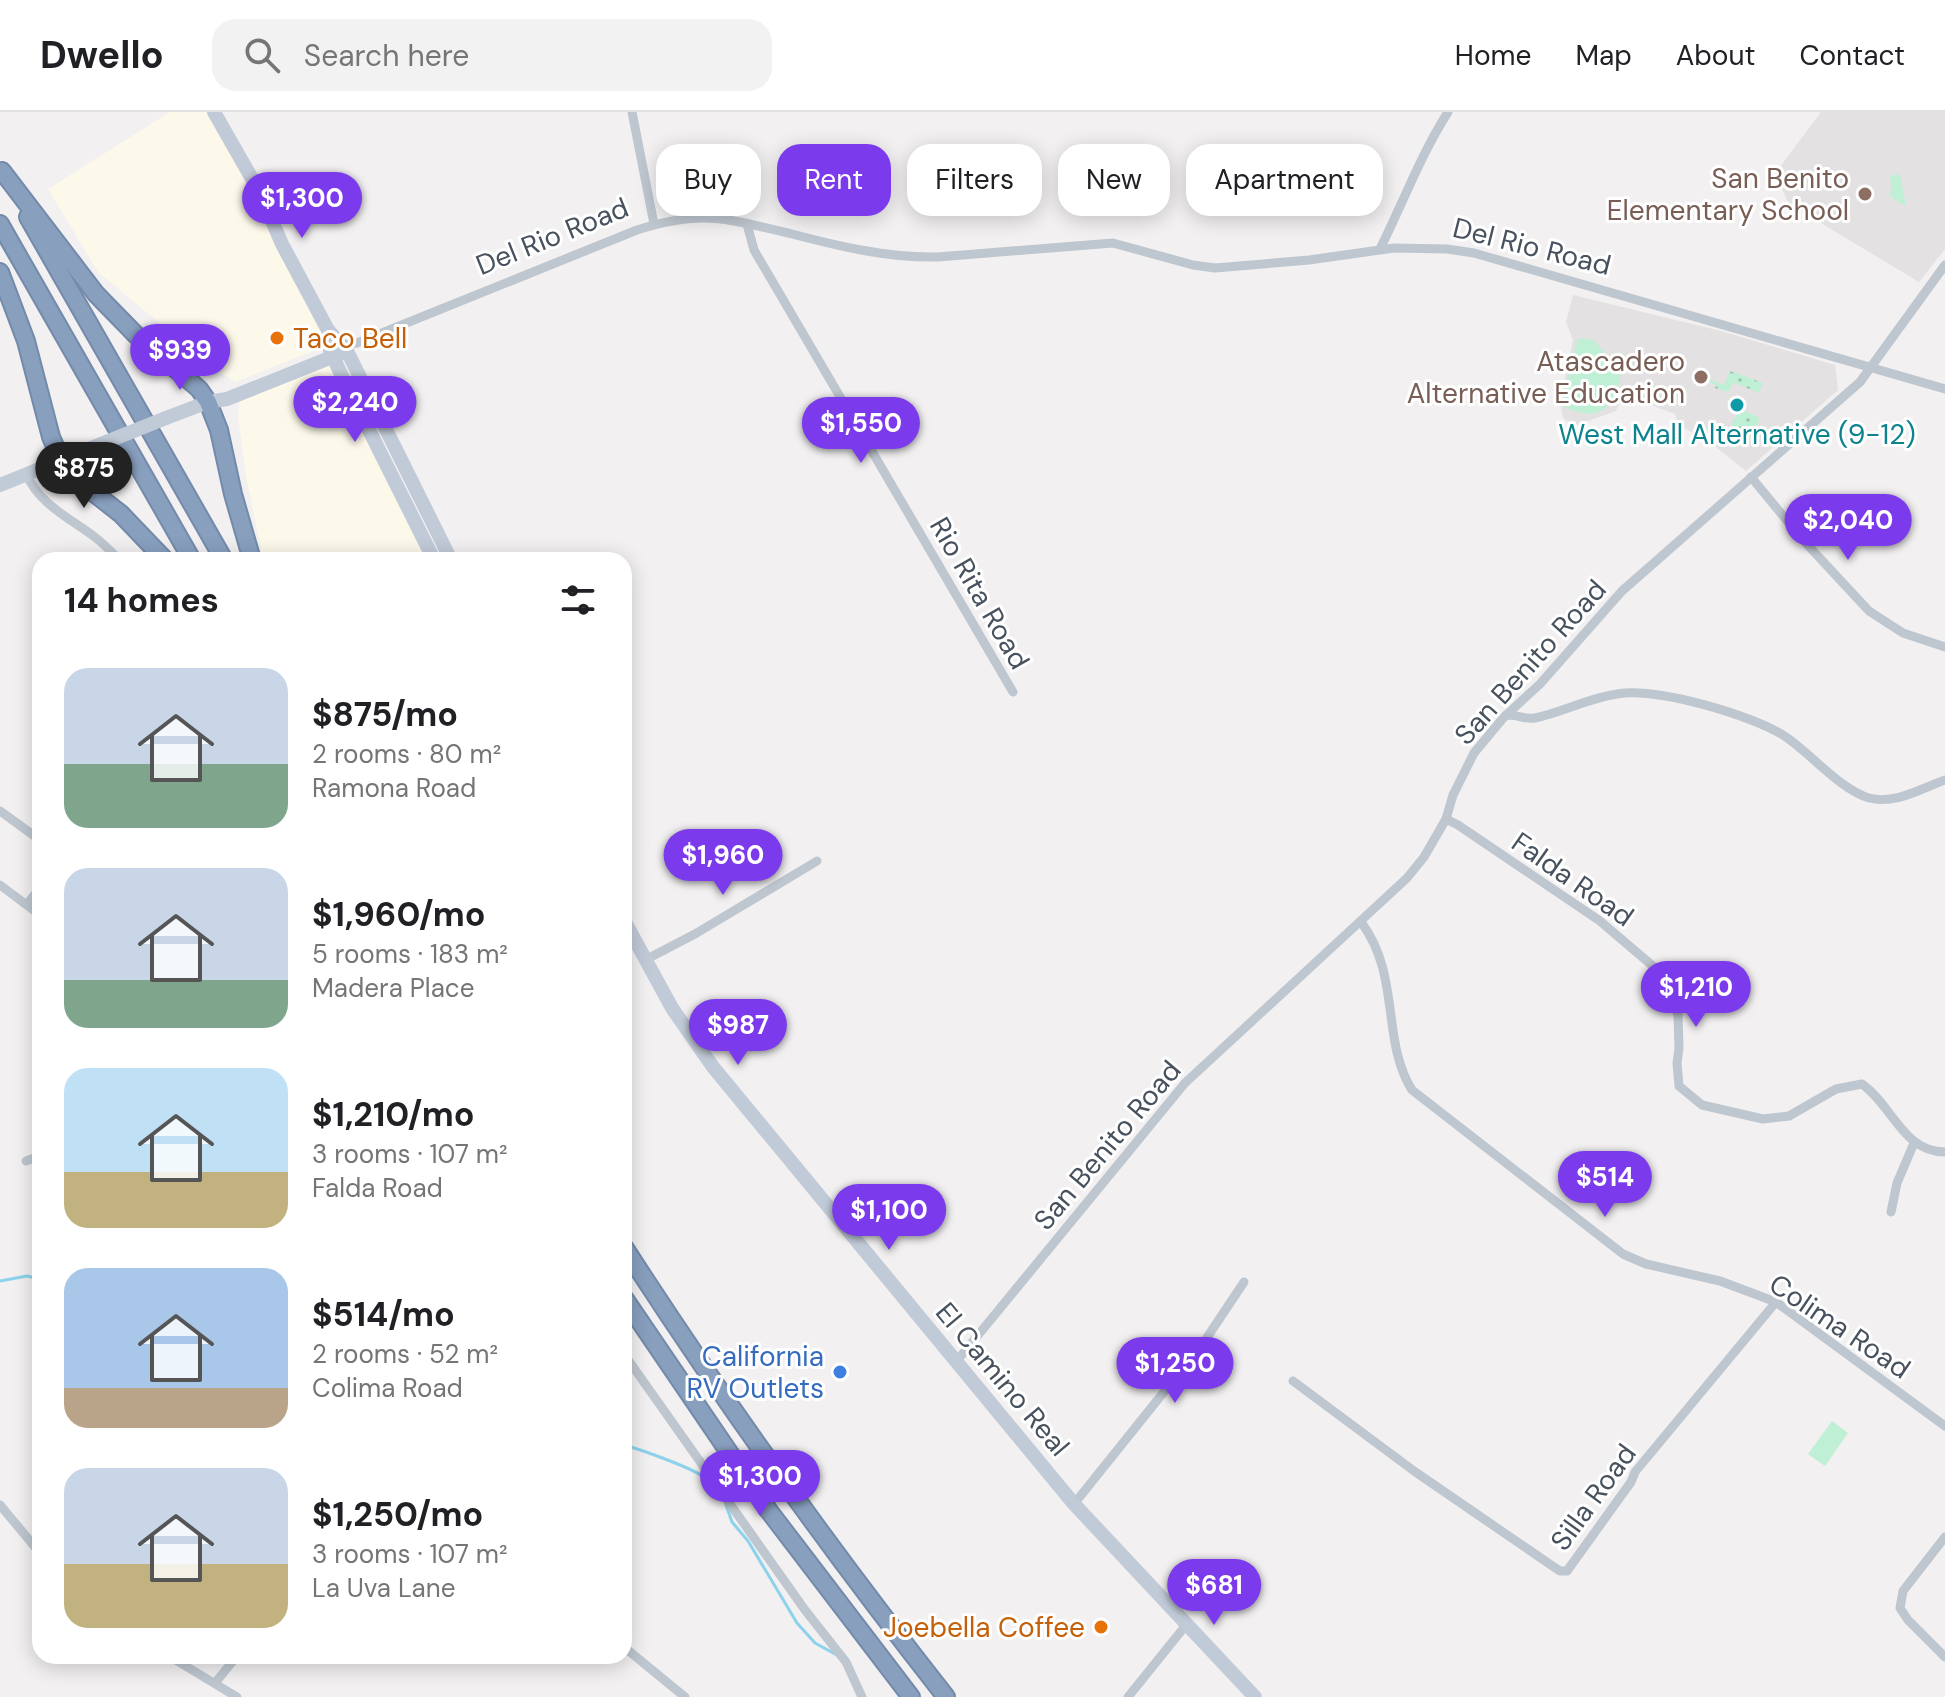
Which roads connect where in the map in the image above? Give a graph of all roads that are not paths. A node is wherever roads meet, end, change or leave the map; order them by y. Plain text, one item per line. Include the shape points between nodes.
1 (214, 112) edge
2 (632, 112) edge
3 (1448, 112) edge
4 (1, 169) edge
5 (0, 224) edge
6 (654, 224) junction
7 (747, 224) junction
8 (1380, 249) junction
9 (1945, 265) edge
10 (0, 272) edge
11 (342, 349) junction
12 (1872, 368) junction
13 (1945, 389) edge
14 (208, 402) junction
15 (61, 460) junction
16 (26, 474) junction
17 (1751, 477) junction
18 (0, 485) edge
19 (111, 552) edge
20 (157, 552) edge
21 (187, 552) edge
22 (219, 552) edge
23 (250, 552) edge
24 (431, 552) edge
25 (447, 552) edge
26 (1945, 647) edge
27 (1013, 692) dead end
28 (1504, 717) junction
29 (1945, 780) edge
30 (0, 811) edge
31 (1446, 819) junction
32 (32, 834) edge
33 (817, 861) dead end
34 (0, 885) edge
35 (32, 898) edge
36 (27, 904) junction
37 (32, 908) edge
38 (1361, 922) junction
39 (632, 935) edge
40 (645, 960) junction
41 (1914, 1143) junction
42 (1945, 1152) edge
43 (32, 1159) edge
44 (26, 1161) dead end
45 (1891, 1212) dead end
46 (632, 1259) edge
47 (1244, 1282) dead end
48 (1776, 1302) junction
49 (632, 1310) edge
50 (956, 1362) junction
51 (632, 1365) edge
52 (1293, 1381) dead end
53 (1945, 1426) edge
54 (1074, 1504) junction
55 (0, 1505) edge
56 (1945, 1537) edge
57 (32, 1543) edge
58 (1186, 1625) junction
59 (632, 1654) edge
60 (1945, 1657) edge
61 (183, 1664) edge
62 (230, 1664) edge
63 (215, 1683) junction
64 (237, 1697) edge
65 (685, 1697) edge
66 (862, 1697) edge
67 (911, 1697) edge
68 (946, 1697) edge
69 (1128, 1697) edge
70 (1255, 1697) edge

1 - 11 main road
2 - 6 street
3 - 8 street
4 - 14 highway via 96,294
4 - 22 highway
5 - 21 highway
6 - 7 street, Del Rio Road via 702,218
6 - 11 street, Del Rio Road
7 - 8 street, Del Rio Road via 863,252 910,257 1113,243 1215,268
7 - 27 street, Rio Rita Road via 754,250
8 - 12 street, Del Rio Road via 1474,253
9 - 12 street, San Benito Road
10 - 15 highway
11 - 14 main road, Del Rio Road via 227,399
11 - 24 main road
11 - 25 main road
12 - 13 street, Del Rio Road
12 - 17 street, San Benito Road
14 - 15 main road, Del Rio Road, bridge
14 - 23 highway
15 - 16 main road, Del Rio Road
15 - 20 highway
16 - 18 main road, Del Rio Road
16 - 19 street via 47,504
17 - 26 street via 1869,611 1903,633
17 - 28 street, San Benito Road via 1622,591
28 - 29 street via 1532,719 1606,696 1636,693 1765,723 1868,798 1896,799
28 - 31 street, San Benito Road via 1474,753
30 - 32 street
31 - 38 street, San Benito Road via 1407,878
31 - 41 street, Falda Road via 1600,921 1661,973 1678,1015 1679,1086 1702,1105 1780,1119 1836,1089 1862,1084
33 - 40 street
34 - 36 street
35 - 36 street
36 - 37 street
38 - 48 street, Colima Road via 1386,976 1399,1059 1412,1090 1623,1254
38 - 50 street, San Benito Road via 1185,1083
39 - 40 main road, El Camino Real
40 - 50 main road, El Camino Real via 713,1067
41 - 42 street
41 - 45 street
43 - 44 street
46 - 68 highway via 792,1494
47 - 54 street via 1204,1342
48 - 52 street, Silla Road via 1635,1472 1567,1571 1414,1471
48 - 53 street, Colima Road
49 - 67 highway via 769,1511
50 - 54 main road, El Camino Real
51 - 66 street via 846,1662
54 - 58 main road, El Camino Real
55 - 57 street
56 - 60 street via 1903,1591 1900,1608
58 - 69 street
58 - 70 main road, El Camino Real
59 - 65 street
61 - 63 street
62 - 63 street
63 - 64 street

